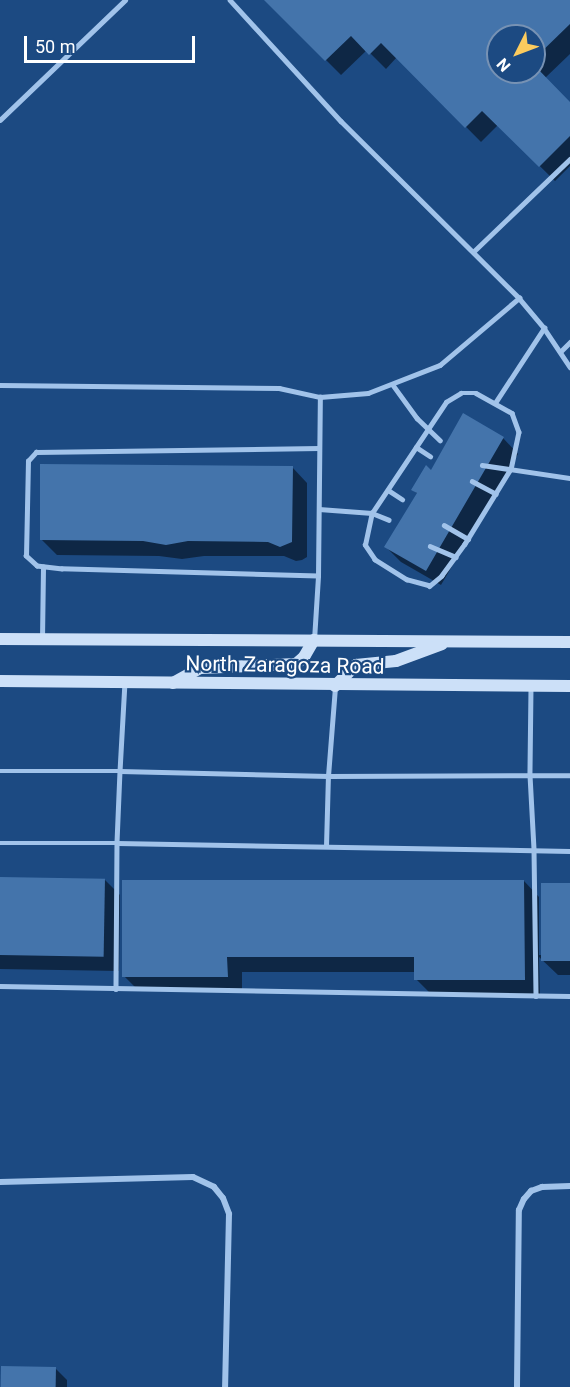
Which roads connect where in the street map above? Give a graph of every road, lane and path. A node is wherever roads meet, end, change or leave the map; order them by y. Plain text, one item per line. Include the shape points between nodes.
1 (125, 0) edge
2 (230, 0) edge
3 (0, 120) edge
4 (570, 159) edge
5 (473, 252) junction
6 (519, 298) junction
7 (544, 328) junction
8 (570, 342) edge
9 (560, 352) junction
10 (570, 367) edge
11 (0, 385) edge
12 (393, 385) junction
13 (320, 397) junction
14 (495, 403) junction
15 (428, 429) junction
16 (440, 440) dead end
17 (416, 447) junction
18 (319, 448) junction
19 (430, 456) dead end
20 (482, 465) dead end
21 (511, 469) junction
22 (570, 478) edge
23 (472, 481) dead end
24 (388, 490) junction
25 (496, 494) junction
26 (402, 499) dead end
27 (319, 509) junction
28 (372, 513) junction
29 (389, 520) dead end
30 (444, 525) dead end
31 (468, 539) junction
32 (430, 546) dead end
33 (456, 557) junction
34 (43, 567) junction
35 (318, 576) junction
36 (0, 639) edge
37 (42, 639) junction
38 (314, 640) junction
39 (450, 641) junction
40 (570, 642) edge
41 (0, 681) edge
42 (125, 682) junction
43 (172, 683) junction
44 (335, 686) junction
45 (531, 686) junction
46 (570, 686) edge
47 (0, 771) edge
48 (120, 771) junction
49 (530, 775) junction
50 (570, 775) edge
51 (328, 776) junction
52 (0, 843) edge
53 (117, 843) junction
54 (326, 846) junction
55 (534, 850) junction
56 (570, 851) edge
57 (0, 987) edge
58 (116, 989) junction
59 (536, 996) junction
60 (570, 996) edge
61 (0, 1182) edge
62 (570, 1186) edge
63 (225, 1387) edge
64 (517, 1387) edge

1 - 3 lane
2 - 5 lane via 341,121
4 - 5 lane
5 - 6 lane
6 - 7 lane
6 - 12 lane via 440,365
7 - 9 lane
7 - 14 lane
8 - 9 lane
9 - 10 lane
11 - 13 lane via 279,388
12 - 13 lane via 368,393
12 - 15 lane
13 - 18 lane
14 - 15 lane via 476,393 461,393 446,402
14 - 21 lane via 512,413 519,432
15 - 16 lane
15 - 17 lane
17 - 19 lane
17 - 24 lane
18 - 27 lane
18 - 34 lane via 36,452 28,461 26,556
20 - 21 lane
21 - 22 lane
21 - 25 lane
23 - 25 lane
24 - 26 lane
24 - 28 lane
25 - 31 lane
27 - 28 lane
27 - 35 lane
28 - 29 lane
28 - 33 lane via 365,545 375,560 407,580 430,586
30 - 31 lane
31 - 33 lane
32 - 33 lane
34 - 35 lane
34 - 37 lane
35 - 38 lane
36 - 37 main road, North Zaragoza Road
37 - 38 main road, North Zaragoza Road
38 - 39 main road, North Zaragoza Road
38 - 43 main road via 296,664 200,668
39 - 40 main road, North Zaragoza Road
39 - 44 main road via 396,661 356,665
41 - 42 main road, North Zaragoza Road
42 - 43 main road, North Zaragoza Road
42 - 48 lane
43 - 44 main road, North Zaragoza Road
44 - 45 main road, North Zaragoza Road
44 - 51 lane
45 - 46 main road, North Zaragoza Road
45 - 49 lane
47 - 48 lane
48 - 51 lane
48 - 53 lane
49 - 50 lane
49 - 51 lane
49 - 55 lane
51 - 54 lane
52 - 53 lane
53 - 54 lane
53 - 58 lane
54 - 55 lane
55 - 56 lane
55 - 59 lane
57 - 58 lane
58 - 59 lane
59 - 60 lane
61 - 63 street via 193,1177 214,1187 229,1214
62 - 64 street via 542,1186 531,1191 519,1210

